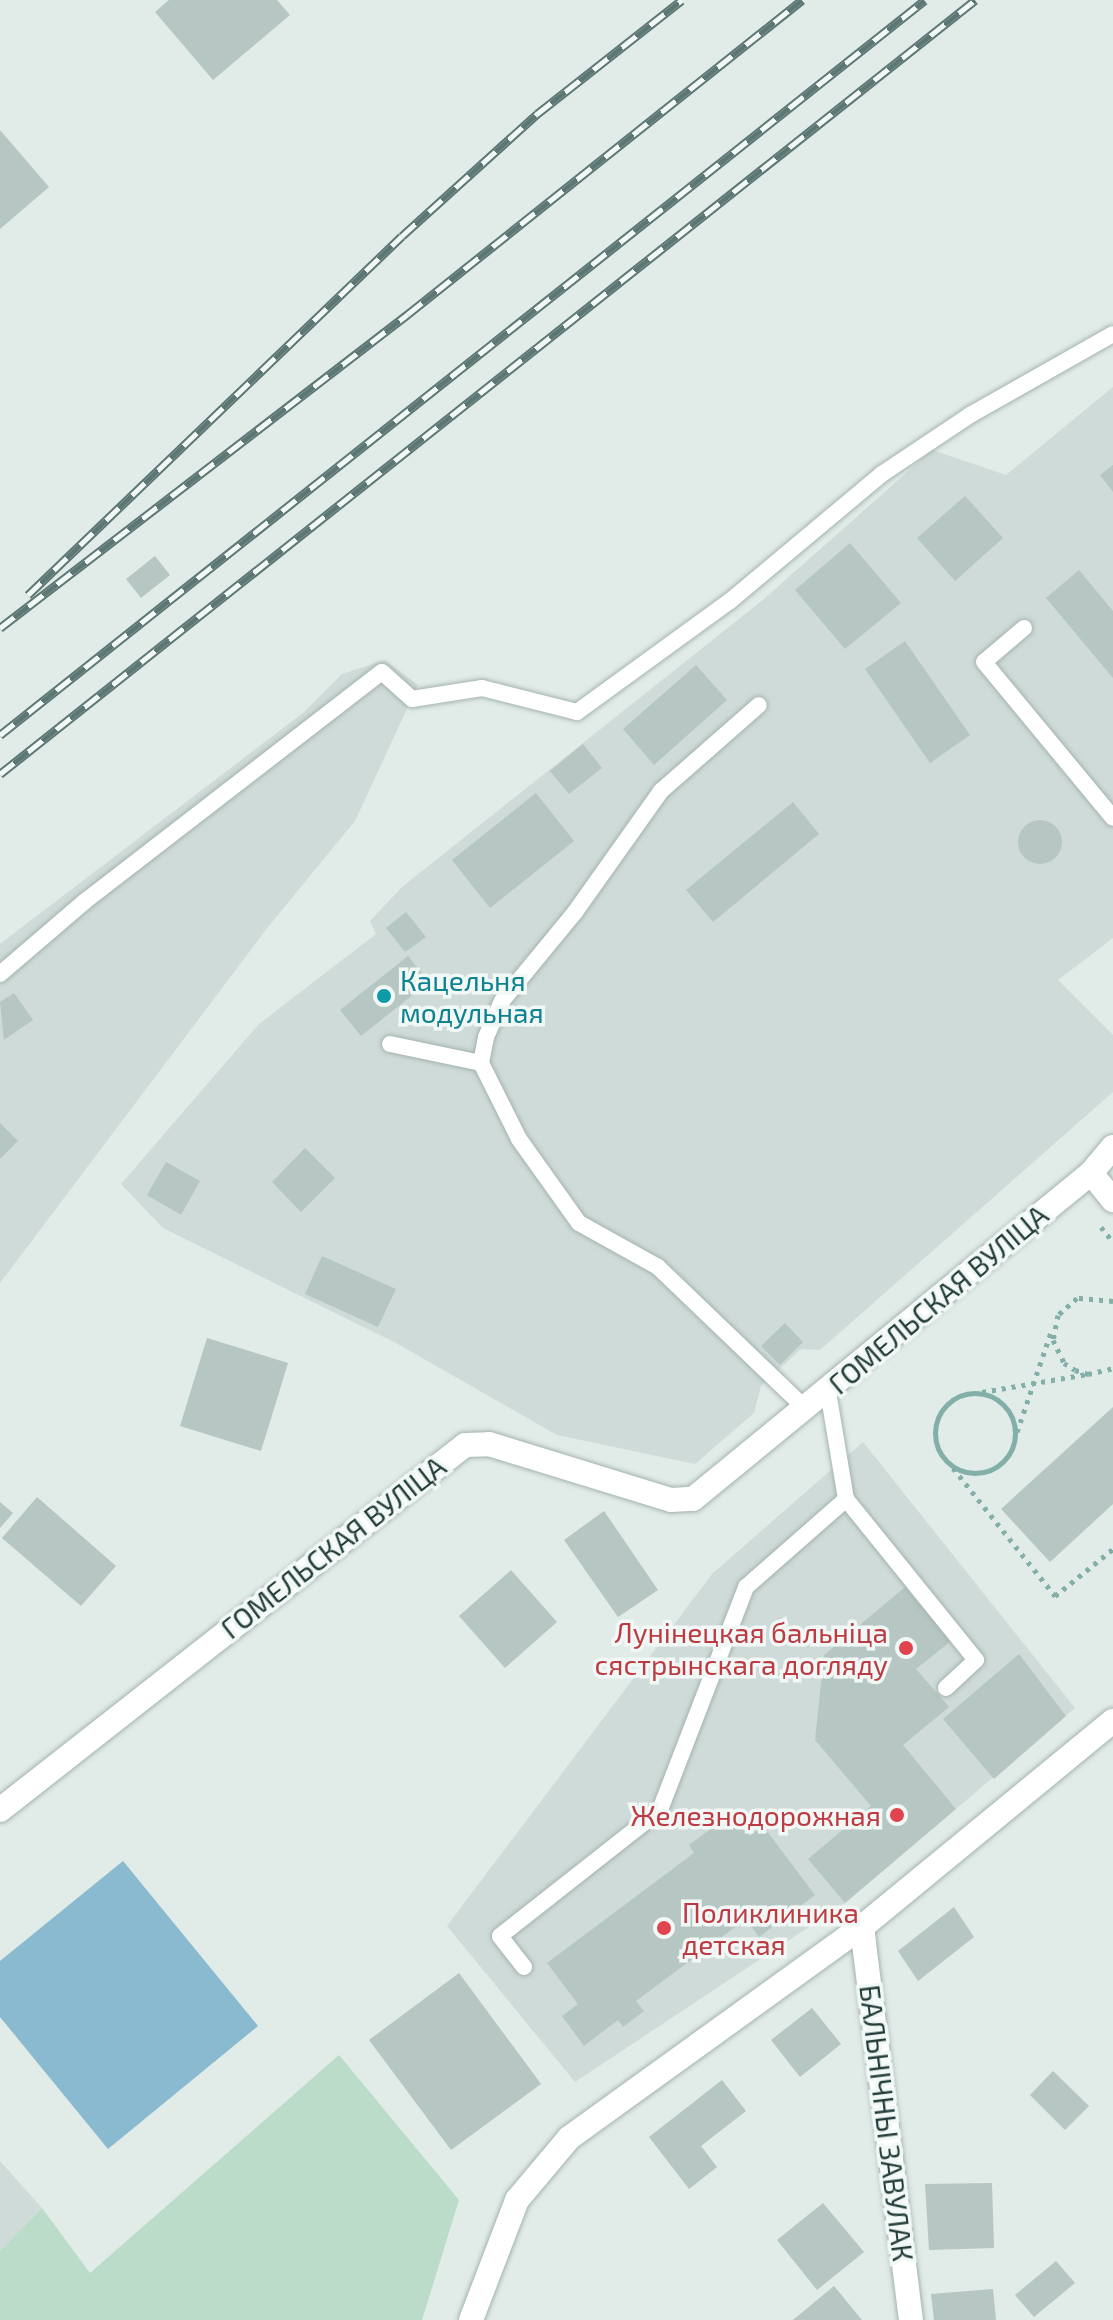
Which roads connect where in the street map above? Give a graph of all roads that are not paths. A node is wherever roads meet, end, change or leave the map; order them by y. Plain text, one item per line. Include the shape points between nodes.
1 (1113, 334) edge
2 (1024, 628) dead end
3 (759, 705) dead end
4 (1113, 818) edge
5 (0, 974) edge
6 (390, 1044) dead end
7 (481, 1063) junction
8 (1113, 1147) edge
9 (1102, 1176) edge
10 (1113, 1200) edge
11 (828, 1391) junction
12 (806, 1409) junction
13 (846, 1499) junction
14 (946, 1688) dead end
15 (1113, 1721) edge
16 (0, 1810) edge
17 (862, 1927) junction
18 (524, 1967) dead end
19 (471, 2320) edge
20 (911, 2320) edge

1 - 5 lane via 970,415 882,474 730,601 577,712 482,688 412,699 382,672 84,902
2 - 4 lane via 984,662
3 - 7 lane via 661,791 575,912 502,1001
6 - 7 lane
7 - 12 lane via 519,1139 579,1223 658,1267
8 - 9 street, ГОМЕЛЬСКАЯ ВУЛІЦА
9 - 10 street
9 - 11 street, ГОМЕЛЬСКАЯ ВУЛІЦА
11 - 12 street, ГОМЕЛЬСКАЯ ВУЛІЦА
11 - 13 lane
12 - 16 street, ГОМЕЛЬСКАЯ ВУЛІЦА via 693,1499 671,1500 489,1444 465,1445
13 - 14 lane via 976,1660
13 - 18 lane via 746,1587 660,1810 500,1936
15 - 17 street
17 - 19 street via 569,2138 517,2200 494,2248
17 - 20 street, БАЛЬНІЧНЫ ЗАВУЛАК

